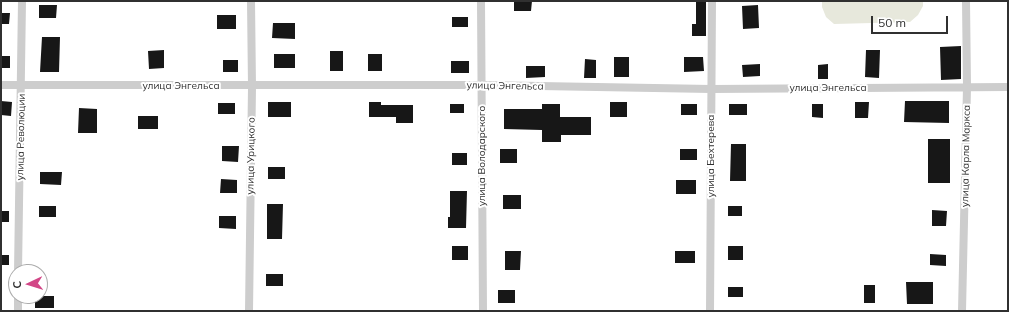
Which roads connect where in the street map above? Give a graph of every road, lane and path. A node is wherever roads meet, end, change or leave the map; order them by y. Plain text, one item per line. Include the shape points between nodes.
1 (22, 1) edge
2 (251, 1) edge
3 (481, 1) edge
4 (712, 1) edge
5 (966, 1) edge
6 (1, 85) edge
7 (22, 85) junction
8 (482, 85) junction
9 (252, 87) junction
10 (968, 87) junction
11 (1008, 87) edge
12 (712, 89) junction
13 (18, 264) edge
14 (249, 311) edge
15 (483, 311) edge
16 (710, 311) edge
17 (962, 311) edge

1 - 7 street, улица Революции
2 - 9 street, улица Урицкого
3 - 8 street, улица Володарского
4 - 12 street, улица Бехтерева
5 - 10 street, улица Карла Маркса
6 - 7 street, улица Энгельса
7 - 9 street, улица Энгельса
7 - 13 street, улица Революции
8 - 9 street, улица Энгельса
8 - 12 street, улица Энгельса
8 - 15 street, улица Володарского
9 - 14 street, улица Урицкого
10 - 11 street, улица Энгельса
10 - 12 street, улица Энгельса
10 - 17 street, улица Карла Маркса
12 - 16 street, улица Бехтерева

